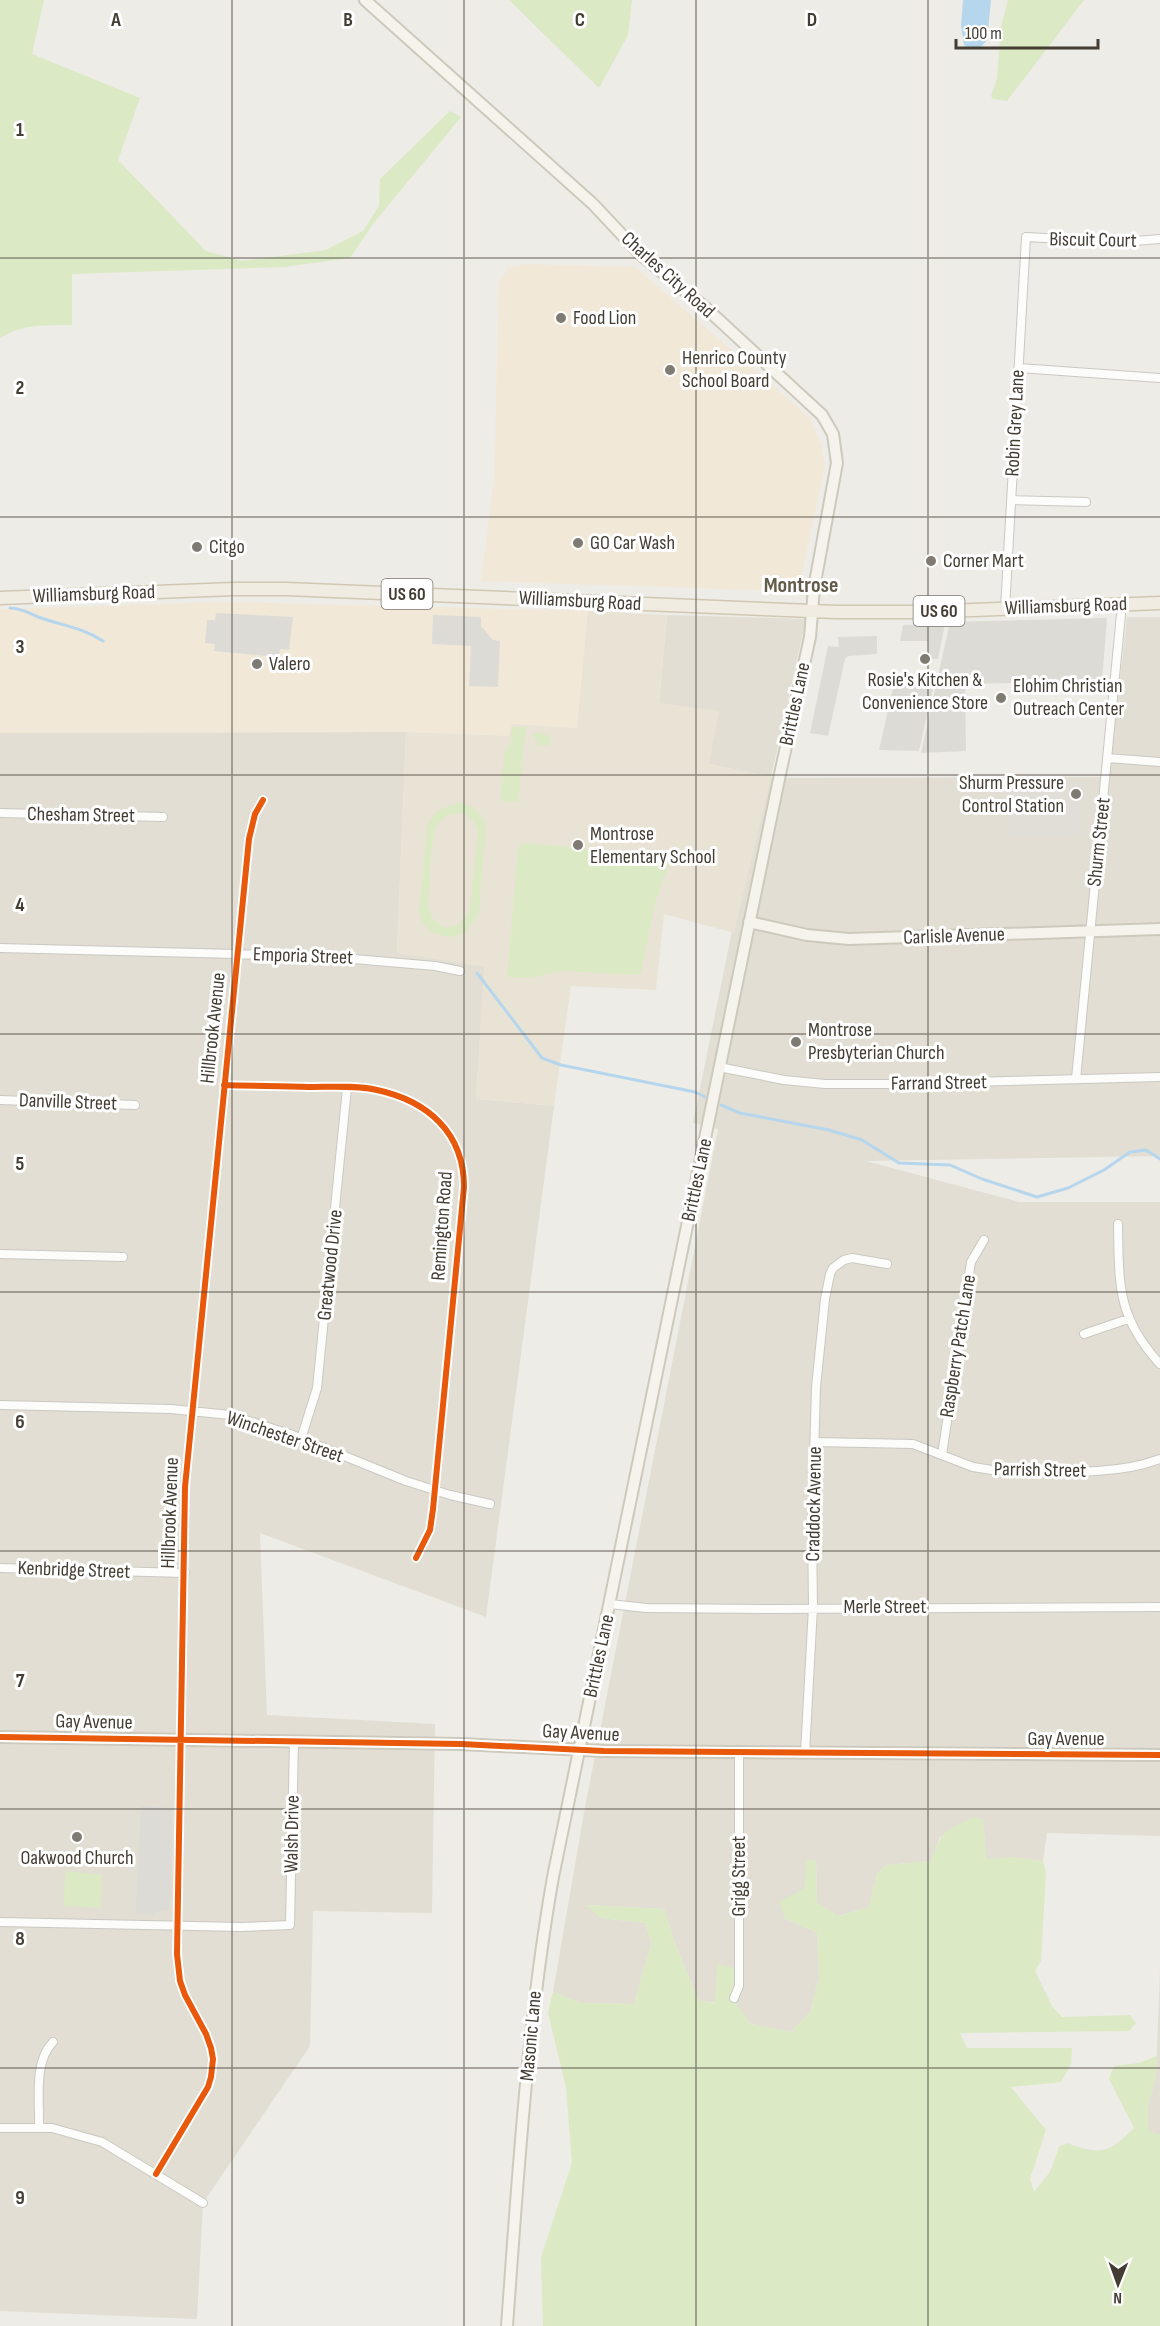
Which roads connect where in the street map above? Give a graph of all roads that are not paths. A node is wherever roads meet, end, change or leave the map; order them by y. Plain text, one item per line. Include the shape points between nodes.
1 (365, 0) edge
2 (1026, 237) joint
3 (1160, 239) edge
4 (1018, 368) junction
5 (1160, 378) edge
6 (1011, 500) junction
7 (1086, 502) dead end
8 (0, 598) edge
9 (1160, 603) edge
10 (1122, 604) junction
11 (1005, 609) junction
12 (813, 611) junction
13 (1107, 758) junction
14 (1160, 762) edge
15 (263, 800) dead end
16 (0, 813) edge
17 (162, 817) dead end
18 (749, 922) junction
19 (1160, 929) edge
20 (1090, 931) junction
21 (0, 948) edge
22 (237, 954) junction
23 (460, 970) dead end
24 (719, 1067) junction
25 (1160, 1077) edge
26 (1076, 1079) junction
27 (224, 1085) junction
28 (347, 1088) junction
29 (0, 1100) edge
30 (135, 1105) dead end
31 (1118, 1224) dead end
32 (984, 1240) dead end
33 (0, 1254) edge
34 (123, 1257) dead end
35 (887, 1264) dead end
36 (1128, 1319) junction
37 (1084, 1334) dead end
38 (1160, 1364) edge
39 (0, 1405) edge
40 (192, 1411) junction
41 (302, 1439) junction
42 (815, 1442) junction
43 (942, 1455) junction
44 (1160, 1459) edge
45 (435, 1490) junction
46 (490, 1504) dead end
47 (416, 1558) dead end
48 (0, 1568) edge
49 (185, 1574) junction
50 (610, 1604) junction
51 (813, 1607) junction
52 (1160, 1607) edge
53 (0, 1737) edge
54 (181, 1740) junction
55 (294, 1741) junction
56 (580, 1749) junction
57 (739, 1752) junction
58 (805, 1753) junction
59 (1160, 1755) edge
60 (0, 1922) edge
61 (177, 1925) junction
62 (734, 1998) dead end
63 (53, 2042) dead end
64 (0, 2128) edge
65 (39, 2128) junction
66 (156, 2174) junction
67 (203, 2203) dead end
68 (507, 2326) edge

1 - 12 main road, Charles City Road via 593,204 639,253 708,310 822,415 833,434 837,463
2 - 3 street, Biscuit Court via 1123,242
2 - 4 street, Robin Grey Lane
4 - 5 street
4 - 6 street, Robin Grey Lane
6 - 7 street
6 - 11 street, Robin Grey Lane
8 - 12 main road, Williamsburg Road / US 60 via 286,590
9 - 10 main road, Williamsburg Road / US 60
10 - 11 main road, Williamsburg Road / US 60
10 - 13 street, Shurm Street
11 - 12 main road, Williamsburg Road / US 60
12 - 18 main road, Brittles Lane
13 - 14 street
13 - 20 street, Shurm Street
15 - 22 street, Hillbrook Avenue via 249,839
16 - 17 street, Chesham Street
18 - 20 main road, Carlisle Avenue via 807,935 849,939
18 - 24 main road, Brittles Lane
19 - 20 main road, Carlisle Avenue
20 - 26 street, Shurm Street
21 - 22 street, Emporia Street
22 - 23 street, Emporia Street via 368,959
22 - 27 street, Hillbrook Avenue
24 - 26 street, Farrand Street via 825,1084
24 - 50 main road, Brittles Lane
25 - 26 street, Farrand Street
27 - 28 street, Remington Road
27 - 40 street, Hillbrook Avenue
28 - 41 street, Greatwood Drive via 317,1388
28 - 45 street, Remington Road via 377,1090 424,1110 454,1140 464,1171
29 - 30 street, Danville Street
31 - 36 street via 1121,1295
32 - 43 street, Raspberry Patch Lane via 971,1262
33 - 34 street
35 - 42 street, Craddock Avenue via 852,1258 841,1261 830,1274 817,1364
36 - 37 street
36 - 38 street
39 - 40 street, Winchester Street
40 - 41 street, Winchester Street via 244,1418
40 - 49 street, Hillbrook Avenue via 185,1487
41 - 45 street, Winchester Street
42 - 43 street, Parrish Street via 913,1444
42 - 51 street, Craddock Avenue
43 - 44 street, Parrish Street via 992,1470 1108,1470
45 - 46 street, Winchester Street
45 - 47 street, Remington Road via 430,1530
48 - 49 street, Kenbridge Street
49 - 54 street, Hillbrook Avenue
50 - 51 street, Merle Street via 646,1608
50 - 56 main road, Brittles Lane
51 - 52 street, Merle Street
51 - 58 street, Craddock Avenue
53 - 54 main road, Gay Avenue
54 - 55 main road, Gay Avenue
54 - 61 street, Hillbrook Avenue
55 - 56 main road, Gay Avenue
55 - 61 street, Walsh Drive via 288,1926
56 - 57 main road, Gay Avenue
56 - 68 main road, Masonic Lane via 540,1953
57 - 58 main road, Gay Avenue
57 - 62 street, Grigg Street via 739,1986
58 - 59 main road, Gay Avenue
60 - 61 street
61 - 66 street, Hillbrook Avenue via 180,1981 206,2034 213,2059 208,2088
63 - 65 street via 46,2049 40,2068
64 - 65 street
65 - 66 street via 102,2142
66 - 67 street

